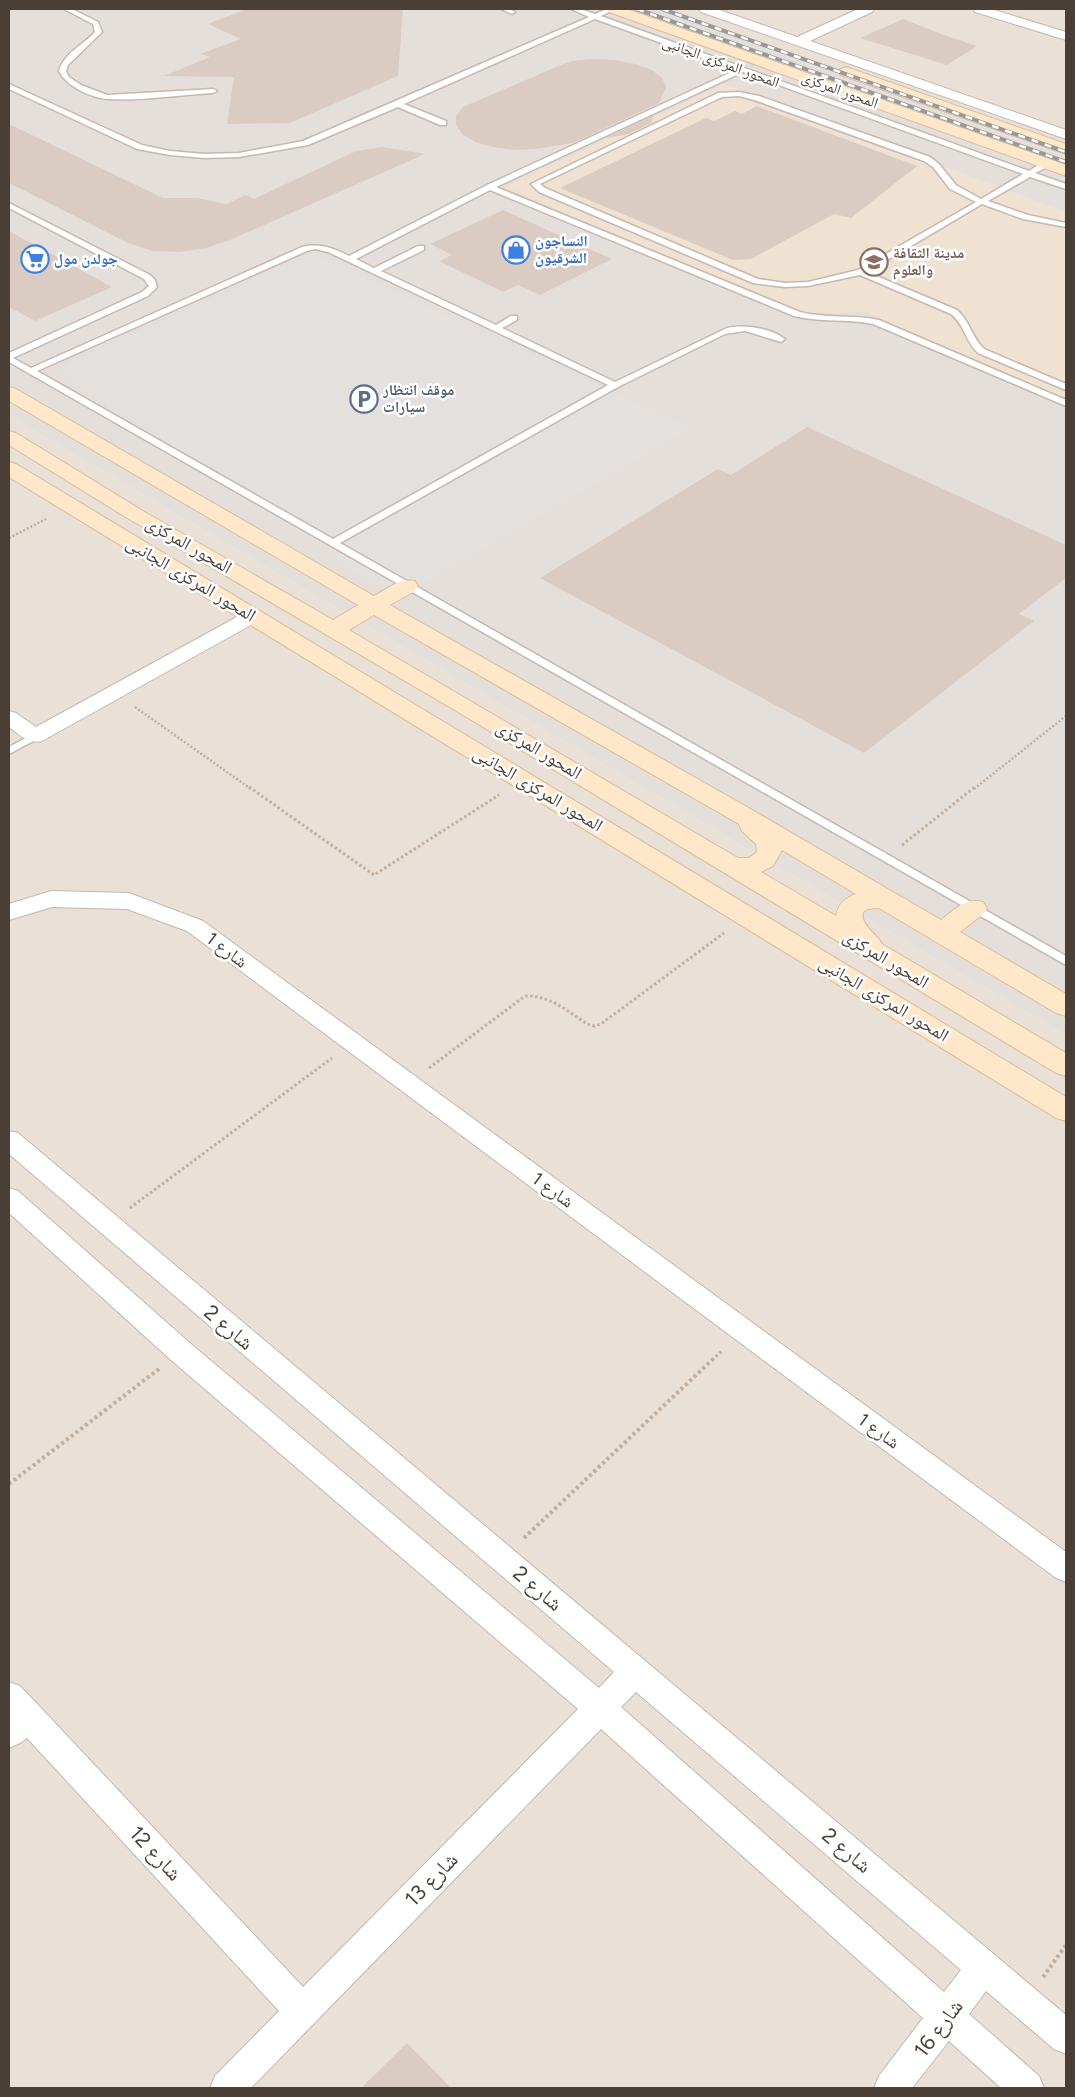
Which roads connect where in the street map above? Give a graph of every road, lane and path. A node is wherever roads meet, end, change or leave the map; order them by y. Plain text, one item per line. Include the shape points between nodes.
1 (67, 9) edge
2 (504, 9) edge
3 (574, 9) edge
4 (613, 9) edge
5 (868, 9) edge
6 (979, 9) edge
7 (512, 12) dead end
8 (700, 14) edge
9 (595, 17) junction
10 (1066, 36) edge
11 (797, 42) junction
12 (742, 70) junction
13 (9, 86) edge
14 (213, 91) dead end
15 (398, 104) junction
16 (443, 123) dead end
17 (1034, 124) junction
18 (1018, 133) junction
19 (1066, 135) edge
20 (1066, 149) edge
21 (1046, 164) junction
22 (1066, 171) edge
23 (1028, 174) junction
24 (1066, 187) edge
25 (490, 188) junction
26 (983, 201) junction
27 (9, 205) edge
28 (1066, 225) edge
29 (421, 248) dead end
30 (350, 259) junction
31 (374, 270) junction
32 (861, 272) junction
33 (514, 318) dead end
34 (497, 328) junction
35 (781, 338) dead end
36 (9, 357) edge
37 (32, 371) junction
38 (615, 385) junction
39 (1066, 387) edge
40 (9, 393) edge
41 (1066, 404) edge
42 (9, 437) edge
43 (9, 468) edge
44 (125, 508) junction
45 (76, 509) junction
46 (9, 538) edge
47 (333, 543) junction
48 (407, 586) junction
49 (372, 605) junction
50 (252, 616) junction
51 (334, 629) junction
52 (114, 693) junction
53 (1066, 716) edge
54 (9, 717) edge
55 (35, 736) junction
56 (9, 751) edge
57 (523, 780) junction
58 (738, 813) junction
59 (886, 858) junction
60 (734, 867) junction
61 (883, 899) junction
62 (974, 908) junction
63 (9, 912) edge
64 (747, 916) junction
65 (943, 932) junction
66 (882, 957) junction
67 (1066, 961) edge
68 (1066, 1006) edge
69 (353, 1043) junction
70 (1066, 1066) edge
71 (408, 1084) junction
72 (1066, 1110) edge
73 (9, 1140) edge
74 (9, 1198) edge
75 (108, 1225) junction
76 (743, 1331) junction
77 (181, 1352) junction
78 (9, 1484) edge
79 (503, 1558) junction
80 (1066, 1569) edge
81 (636, 1671) junction
82 (600, 1708) junction
83 (15, 1715) edge
84 (1066, 1945) edge
85 (984, 1967) junction
86 (1024, 2002) junction
87 (302, 2011) junction
88 (946, 2016) junction
89 (1066, 2037) edge
90 (227, 2088) edge
91 (891, 2088) edge
92 (1027, 2088) edge

1 - 14 lane via 96,23 98,32 66,61 62,68 66,80 107,97
2 - 7 lane
3 - 9 lane, المحور المركزى الجانبى
4 - 9 lane
4 - 21 main road, المحور المركزى
5 - 11 street
6 - 10 street
8 - 11 street
8 - 18 main road, المحور المركزى
9 - 12 lane, المحور المركزى الجانبى
9 - 15 lane
11 - 17 street
12 - 23 lane, المحور المركزى الجانبى
12 - 25 lane
13 - 15 lane via 140,147 204,156 248,154 305,143
15 - 16 lane
17 - 18 main road
17 - 19 street
18 - 20 main road, المحور المركزى
21 - 22 main road, المحور المركزى
21 - 23 lane
23 - 24 lane, المحور المركزى الجانبى
23 - 26 lane
25 - 30 lane
25 - 41 lane via 796,314 817,319 870,320
26 - 28 lane via 1041,222
26 - 32 lane
26 - 32 lane via 952,186 940,168 927,160 739,94 721,95 535,184 542,190 765,284 808,284
27 - 36 lane via 147,277 153,287 145,294
29 - 31 lane
30 - 31 lane
30 - 37 lane via 326,248 305,249
31 - 34 lane
32 - 39 lane via 954,312 962,319 974,345 981,351
33 - 34 lane
34 - 38 lane
35 - 38 lane via 749,328 727,330
36 - 37 lane
37 - 47 lane
38 - 47 lane
40 - 49 main road
42 - 44 main road, المحور المركزى
43 - 45 main road, المحور المركزى الجانبى
44 - 45 main road
44 - 51 main road, المحور المركزى
45 - 46 path
45 - 50 main road, المحور المركزى الجانبى
47 - 48 lane
48 - 49 main road
48 - 59 lane
49 - 51 main road
49 - 58 main road
50 - 52 street
50 - 57 main road, المحور المركزى الجانبى
51 - 60 main road, المحور المركزى
52 - 55 street
52 - 57 path via 374,875
53 - 59 path
54 - 55 street
55 - 56 lane
57 - 64 main road, المحور المركزى الجانبى
58 - 60 main road via 768,841 770,851 765,860 754,866
58 - 61 main road
59 - 62 lane
60 - 66 main road, المحور المركزى
61 - 65 main road
61 - 66 main road via 857,903 849,917 854,929
62 - 65 main road
62 - 67 lane
63 - 69 street, شارع 1 via 51,899 129,900 195,926
64 - 71 path via 602,1024 587,1024 546,997 536,994 525,996
64 - 72 main road, المحور المركزى الجانبى
65 - 68 main road
66 - 70 main road, المحور المركزى
69 - 71 street, شارع 1
69 - 75 path
71 - 76 street, شارع 1
73 - 75 street, شارع 2
74 - 77 street
75 - 79 street, شارع 2
76 - 79 path
76 - 80 street, شارع 1
77 - 78 path
77 - 82 street
79 - 81 street, شارع 2
81 - 82 street, شارع 13
81 - 85 street, شارع 2
82 - 87 street, شارع 13
82 - 88 street
83 - 87 street, شارع 12
84 - 86 path
85 - 86 street, شارع 2
85 - 88 street, شارع 16
86 - 89 street, شارع 2
87 - 90 street, شارع 13
88 - 91 street, شارع 16
88 - 92 street

